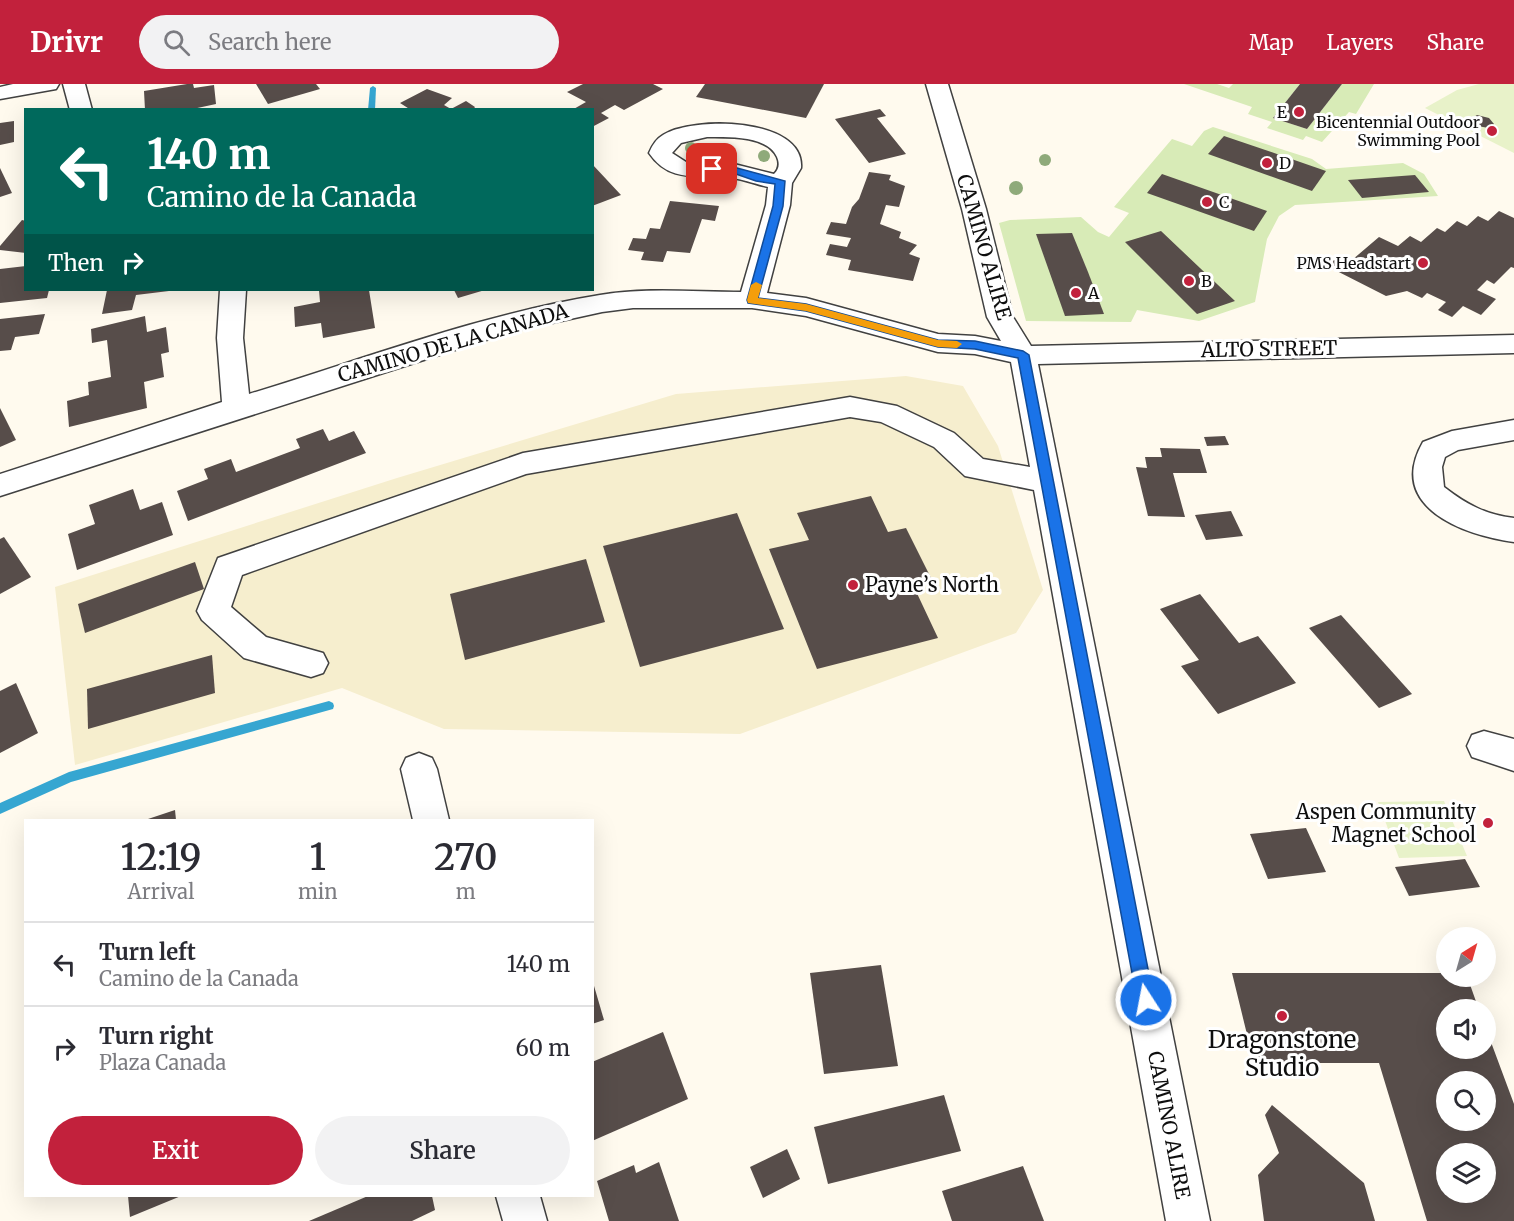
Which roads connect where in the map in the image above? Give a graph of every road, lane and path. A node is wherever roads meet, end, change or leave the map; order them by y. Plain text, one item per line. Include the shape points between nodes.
1 (48, 84) edge
2 (74, 84) edge
3 (937, 84) edge
4 (0, 93) edge
5 (80, 108) edge
6 (780, 181) junction
7 (233, 291) edge
8 (752, 300) junction
9 (1514, 344) edge
10 (1023, 355) junction
11 (237, 408) junction
12 (1514, 430) edge
13 (1047, 481) junction
14 (0, 486) edge
15 (1514, 530) edge
16 (311, 663) dead end
17 (419, 769) dead end
18 (431, 819) edge
19 (518, 1197) edge
20 (525, 1221) edge
21 (1188, 1221) edge

1 - 4 street
2 - 5 street
3 - 10 street, CAMINO ALIRE via 974,209 1000,317
6 - 6 street via 790,170 786,151 768,138 754,134 692,132 669,141 660,153 664,160 684,168 725,169 770,182
6 - 8 street via 778,206
7 - 11 street via 230,338
8 - 10 street, CAMINO DE LA CANADA via 806,307 938,343 975,345
8 - 11 street, CAMINO DE LA CANADA via 633,300 571,308 503,325
9 - 10 street, ALTO STREET
10 - 13 street, CAMINO ALIRE
11 - 14 street, CAMINO DE LA CANADA
12 - 15 street via 1452,441 1433,450 1427,467 1430,492 1453,512 1491,528
13 - 16 street via 975,468 944,440 887,413 850,407 524,464 229,567 213,611 256,648
13 - 21 street, CAMINO ALIRE
17 - 18 street
19 - 20 street

